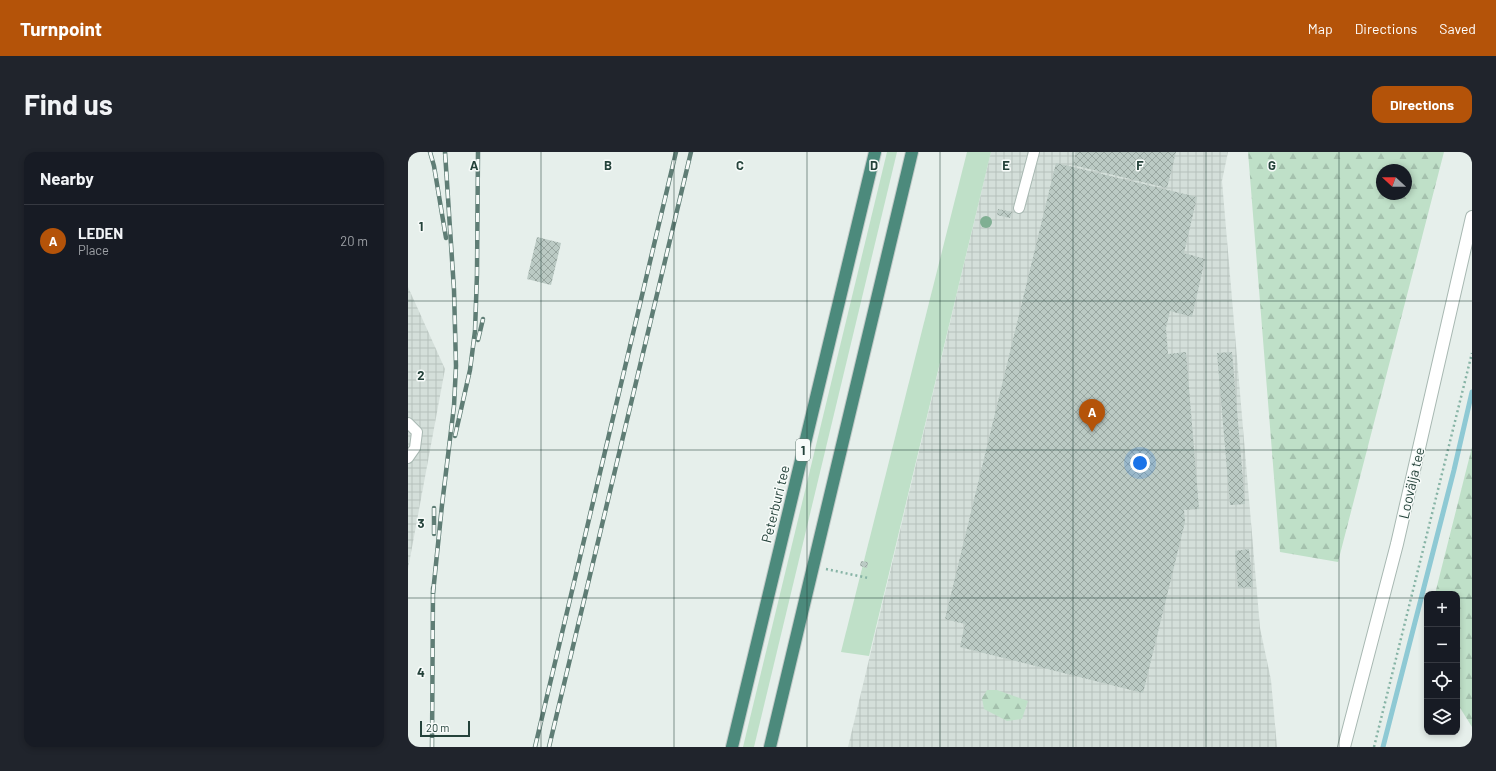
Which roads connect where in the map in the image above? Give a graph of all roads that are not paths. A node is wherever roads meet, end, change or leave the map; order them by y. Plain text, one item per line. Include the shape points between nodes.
1 (875, 152) edge
2 (912, 152) edge
3 (1034, 152) edge
4 (1019, 208) dead end
5 (1472, 217) edge
6 (408, 423) edge
7 (408, 458) edge
8 (732, 747) edge
9 (770, 747) edge
10 (1344, 747) edge

1 - 8 highway, Peterburi tee / 1
2 - 9 highway
3 - 4 lane
5 - 10 street, Loovälja tee via 1397,544
6 - 7 lane via 417,432 415,448

